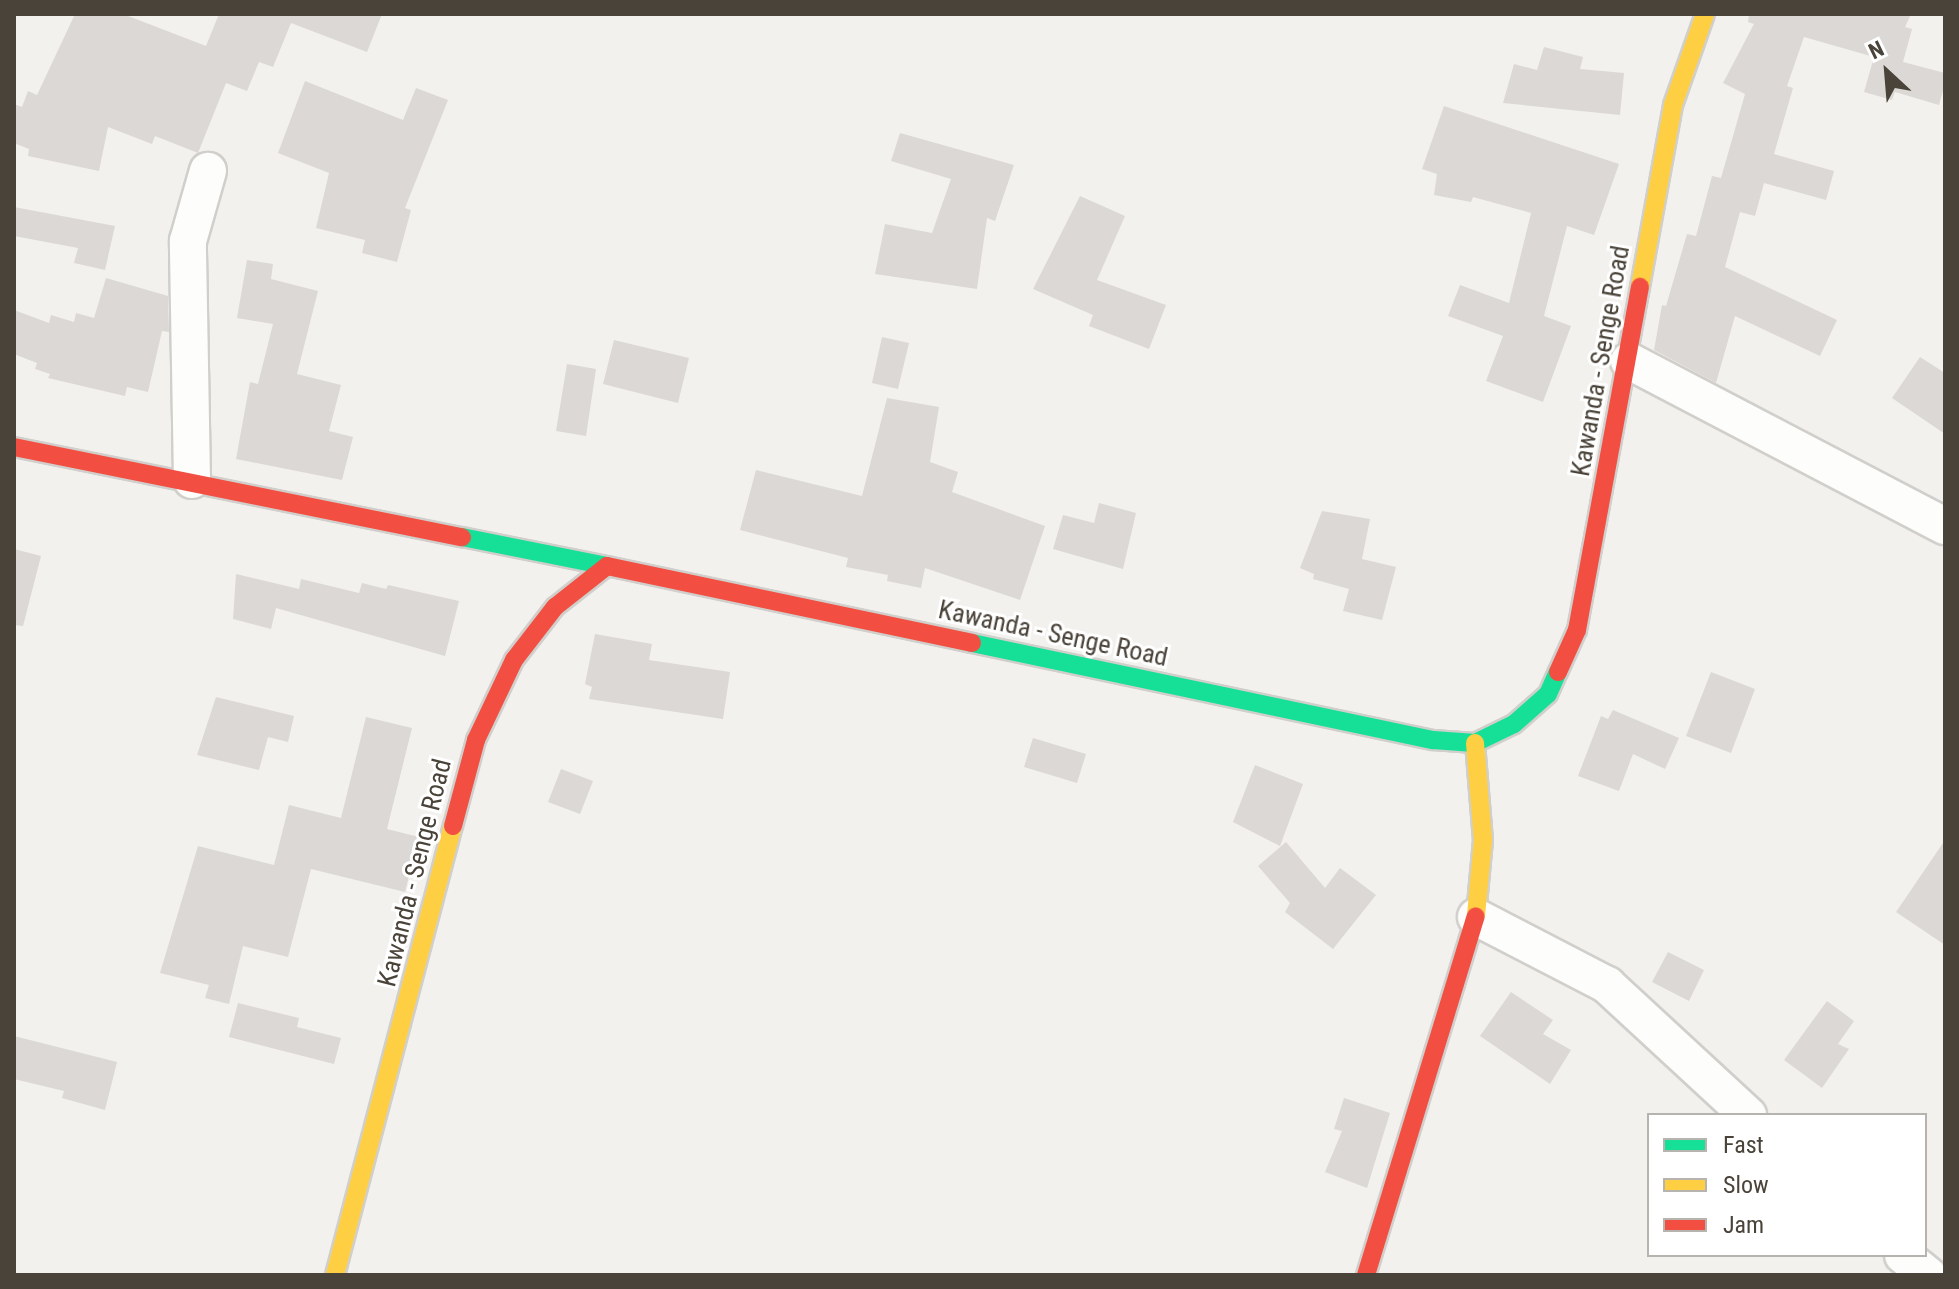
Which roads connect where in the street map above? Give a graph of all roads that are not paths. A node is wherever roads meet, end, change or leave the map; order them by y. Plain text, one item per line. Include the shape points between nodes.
1 (1705, 14) edge
2 (208, 171) dead end
3 (1629, 361) junction
4 (14, 447) edge
5 (192, 480) junction
6 (1945, 526) edge
7 (607, 566) junction
8 (1475, 743) junction
9 (1476, 917) junction
10 (1746, 1113) edge
11 (1906, 1257) edge
12 (335, 1275) edge
13 (1366, 1275) edge
14 (1928, 1275) edge

1 - 3 street, Kawanda - Senge Road via 1673,105
2 - 5 street via 188,241
3 - 6 street
3 - 8 street, Kawanda - Senge Road via 1577,630 1564,668 1548,694 1514,724
4 - 5 street
5 - 7 street
7 - 8 street, Kawanda - Senge Road via 1433,740
7 - 12 street, Kawanda - Senge Road via 555,607 514,660 476,740
8 - 9 street via 1483,840
9 - 10 street via 1607,985
9 - 13 street
11 - 14 street

